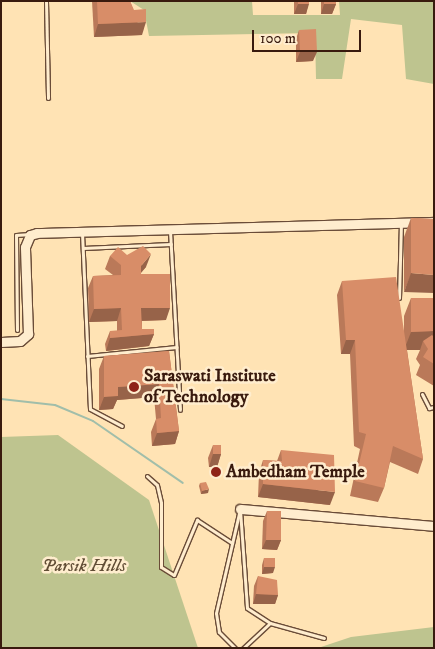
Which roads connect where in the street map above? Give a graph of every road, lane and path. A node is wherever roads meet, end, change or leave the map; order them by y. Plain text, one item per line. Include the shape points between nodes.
1 (46, 1) edge
2 (48, 98) dead end
3 (434, 222) edge
4 (401, 224) junction
5 (170, 231) junction
6 (82, 232) junction
7 (34, 234) junction
8 (171, 244) junction
9 (83, 248) junction
10 (399, 305) edge
11 (18, 330) dead end
12 (1, 342) edge
13 (177, 347) junction
14 (87, 356) junction
15 (422, 394) dead end
16 (434, 407) edge
17 (180, 410) dead end
18 (122, 426) dead end
19 (147, 476) dead end
20 (240, 509) junction
21 (434, 526) edge
22 (232, 543) junction
23 (270, 624) junction
24 (324, 638) dead end
25 (234, 648) edge
26 (244, 648) edge

1 - 2 lane
3 - 4 street
4 - 5 street
4 - 10 lane
5 - 6 street
5 - 8 lane
6 - 7 street
6 - 9 lane
7 - 11 lane via 16,235
7 - 12 street via 25,247 28,334 20,341
8 - 9 lane
8 - 13 lane
9 - 14 lane
13 - 14 lane
13 - 17 lane
14 - 18 lane via 90,409
15 - 16 lane via 429,408
19 - 22 lane via 157,485 161,503 161,567 174,575 196,520
20 - 21 street
20 - 22 lane
20 - 23 lane via 247,608
22 - 25 lane via 216,613 219,632
23 - 24 lane
23 - 26 lane

